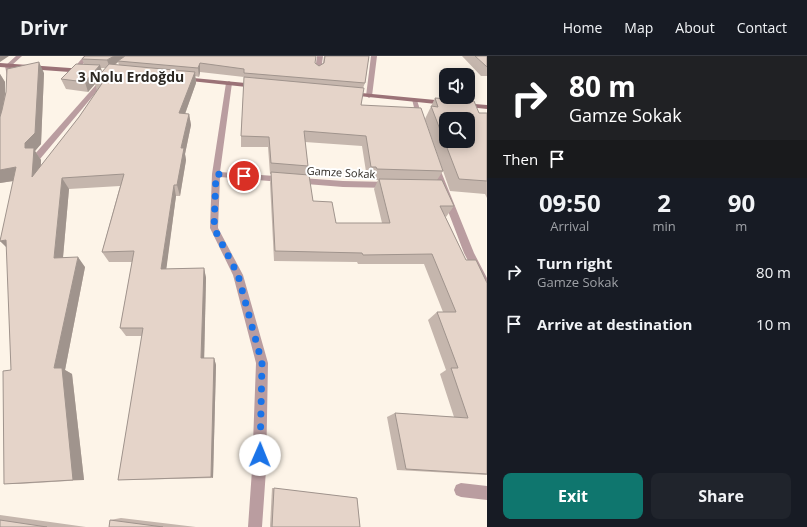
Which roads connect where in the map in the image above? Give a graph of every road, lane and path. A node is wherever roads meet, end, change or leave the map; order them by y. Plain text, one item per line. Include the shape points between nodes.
1 (19, 56) edge
2 (87, 56) edge
3 (320, 56) edge
4 (374, 56) edge
5 (0, 65) edge
6 (8, 66) junction
7 (75, 70) junction
8 (89, 71) edge
9 (107, 72) edge
10 (318, 72) edge
11 (176, 78) edge
12 (9, 80) edge
13 (229, 83) junction
14 (260, 86) edge
15 (346, 94) edge
16 (369, 96) junction
17 (414, 100) junction
18 (439, 102) edge
19 (458, 104) edge
20 (487, 107) edge
21 (422, 128) edge
22 (37, 157) dead end
23 (431, 157) edge
24 (216, 174) junction
25 (396, 185) edge
26 (487, 287) edge
27 (461, 490) dead end
28 (487, 493) edge
29 (256, 527) edge

1 - 6 street
2 - 7 street
3 - 10 street
4 - 16 street
5 - 6 street
6 - 7 street
6 - 12 street
7 - 8 street
9 - 22 street
11 - 13 street
13 - 14 street
13 - 24 street
15 - 16 street
16 - 17 street
17 - 18 street
17 - 21 street
19 - 20 street
23 - 26 street via 438,186
24 - 25 street, Gamze Sokak via 343,184
24 - 29 street via 214,228 238,275 262,363
27 - 28 street

